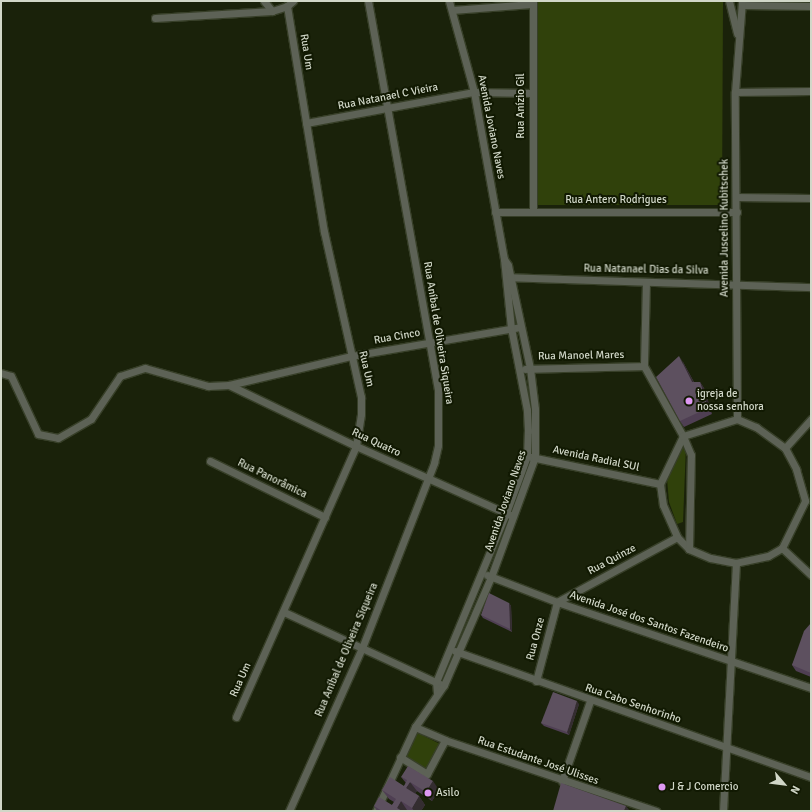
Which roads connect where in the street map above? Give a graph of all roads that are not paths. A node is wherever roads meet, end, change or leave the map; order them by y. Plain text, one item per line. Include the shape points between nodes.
1 (264, 1) edge
2 (368, 1) edge
3 (449, 1) edge
4 (729, 1) edge
5 (533, 2) edge
6 (742, 3) edge
7 (290, 4) edge
8 (811, 6) edge
9 (452, 10) junction
10 (272, 11) junction
11 (155, 18) dead end
12 (737, 36) junction
13 (811, 91) edge
14 (474, 92) junction
15 (735, 92) junction
16 (531, 93) junction
17 (388, 108) junction
18 (306, 124) junction
19 (736, 197) junction
20 (811, 198) edge
21 (533, 211) junction
22 (495, 212) junction
23 (736, 212) junction
24 (508, 277) junction
25 (646, 282) junction
26 (737, 283) junction
27 (811, 287) edge
28 (520, 327) junction
29 (511, 328) junction
30 (430, 343) junction
31 (351, 356) junction
32 (644, 366) junction
33 (530, 368) junction
34 (519, 370) junction
35 (1, 373) edge
36 (229, 385) junction
37 (737, 419) junction
38 (811, 419) edge
39 (683, 436) junction
40 (356, 446) junction
41 (785, 448) junction
42 (527, 456) junction
43 (535, 458) junction
44 (210, 461) dead end
45 (428, 479) junction
46 (660, 484) junction
47 (808, 500) edge
48 (506, 514) junction
49 (325, 517) junction
50 (514, 517) junction
51 (677, 537) junction
52 (782, 548) junction
53 (689, 549) junction
54 (736, 563) junction
55 (481, 572) junction
56 (811, 575) edge
57 (491, 577) junction
58 (558, 602) junction
59 (284, 612) junction
60 (362, 648) junction
61 (449, 649) junction
62 (458, 652) junction
63 (731, 661) junction
64 (536, 681) junction
65 (436, 682) junction
66 (444, 685) junction
67 (811, 688) edge
68 (437, 693) junction
69 (590, 701) junction
70 (236, 717) dead end
71 (415, 727) junction
72 (445, 740) junction
73 (726, 749) junction
74 (400, 757) junction
75 (811, 777) edge
76 (562, 781) junction
77 (639, 808) edge
78 (289, 811) edge
79 (376, 811) edge
80 (656, 811) edge
81 (723, 811) edge

1 - 10 street
2 - 17 street, Rua Aníbal de Oliveira Siqueira
3 - 9 street, Avenida Joviano Naves
4 - 12 street, Avenida Juscelino Kubitschek
5 - 9 street
5 - 16 street, Rua Anízio Gil
6 - 8 street
6 - 12 street, Avenida Juscelino Kubitschek
7 - 10 street, Rua Um
7 - 18 street, Rua Um
9 - 14 street, Avenida Joviano Naves
10 - 11 street, Rua Um
12 - 15 street, Avenida Juscelino Kubitschek
13 - 15 street
14 - 16 street, Rua Natanael C Vieira
14 - 17 street, Rua Natanael C Vieira
14 - 22 street, Avenida Joviano Naves
15 - 19 street, Avenida Juscelino Kubitschek
16 - 21 street, Rua Anízio Gil
17 - 18 street, Rua Natanael C Vieira
17 - 30 street, Rua Aníbal de Oliveira Siqueira
18 - 31 street, Rua Um via 324,232
19 - 20 street
19 - 23 street, Avenida Juscelino Kubitschek
21 - 22 street, Rua Antero Rodrigues
21 - 23 street, Rua Antero Rodrigues
22 - 24 street, Avenida Joviano Naves
23 - 26 street, Avenida Juscelino Kubitschek
24 - 25 street, Rua Natanael Dias da Silva
24 - 28 street, Avenida Joviano Naves
24 - 29 street, Avenida Joviano Naves
25 - 26 street, Rua Natanael Dias da Silva
25 - 32 street
26 - 27 street, Rua Natanael Dias da Silva
26 - 37 street, Avenida Juscelino Kubitschek
28 - 29 street, Rua Cinco
28 - 33 street, Avenida Joviano Naves
29 - 30 street, Rua Cinco
29 - 34 street, Avenida Joviano Naves
30 - 31 street, Rua Cinco
30 - 45 street, Rua Aníbal de Oliveira Siqueira via 440,418 438,445
31 - 36 street, Rua Cinco
31 - 40 street, Rua Um via 361,397 360,428
32 - 33 street, Rua Manoel Mares
32 - 39 street
33 - 34 street, Rua Manoel Mares
33 - 43 street, Avenida Joviano Naves via 535,409
34 - 42 street, Avenida Joviano Naves via 527,410
35 - 36 street, Rua Cinco via 11,376 38,434 58,438 91,419 120,376 145,368 208,386
36 - 40 street, Rua Quatro
37 - 39 street
37 - 41 street via 756,427
38 - 41 street
39 - 46 street
39 - 53 street via 691,455
40 - 45 street, Rua Quatro
40 - 49 street, Rua Um
41 - 47 street
42 - 43 street, Avenida Radial SUl
42 - 48 street, Avenida Joviano Naves
43 - 46 street, Avenida Radial SUl
43 - 50 street, Avenida Joviano Naves
44 - 49 street, Rua Panorâmica
45 - 48 street, Rua Quatro
45 - 60 street, Rua Aníbal de Oliveira Siqueira
46 - 51 street via 663,505
47 - 52 street
48 - 50 street, Rua Quatro
48 - 55 street, Avenida Joviano Naves
49 - 59 street, Rua Um
50 - 57 street, Avenida Joviano Naves
51 - 53 street
51 - 58 street, Rua Quinze
52 - 54 street via 768,556
52 - 56 street
53 - 54 street via 710,558
54 - 63 street
55 - 57 street, Avenida José dos Santos Fazendeiro
55 - 61 street, Avenida Joviano Naves
57 - 58 street, Avenida José dos Santos Fazendeiro
57 - 62 street, Avenida Joviano Naves
58 - 63 street, Avenida José dos Santos Fazendeiro
58 - 64 street, Rua Onze
59 - 60 street
59 - 70 street, Rua Um
60 - 65 street
60 - 78 street, Rua Aníbal de Oliveira Siqueira
61 - 62 street, Rua Cabo Senhorinho
61 - 65 street, Avenida Joviano Naves
62 - 64 street, Rua Cabo Senhorinho
62 - 66 street, Avenida Joviano Naves
63 - 67 street, Avenida José dos Santos Fazendeiro
63 - 73 street
64 - 69 street, Rua Cabo Senhorinho
65 - 66 street
65 - 68 street, Avenida Joviano Naves
66 - 68 street, Avenida Joviano Naves
68 - 71 street, Avenida Joviano Naves
69 - 73 street, Rua Cabo Senhorinho
69 - 76 street
71 - 72 street, Rua Estudante José Ulisses
71 - 74 street, Avenida Joviano Naves
72 - 74 street via 427,774
72 - 76 street, Rua Estudante José Ulisses
73 - 75 street, Rua Cabo Senhorinho
73 - 81 street
74 - 79 street, Avenida Joviano Naves
76 - 77 street, Rua Estudante José Ulisses
77 - 80 street, Rua Estudante José Ulisses

